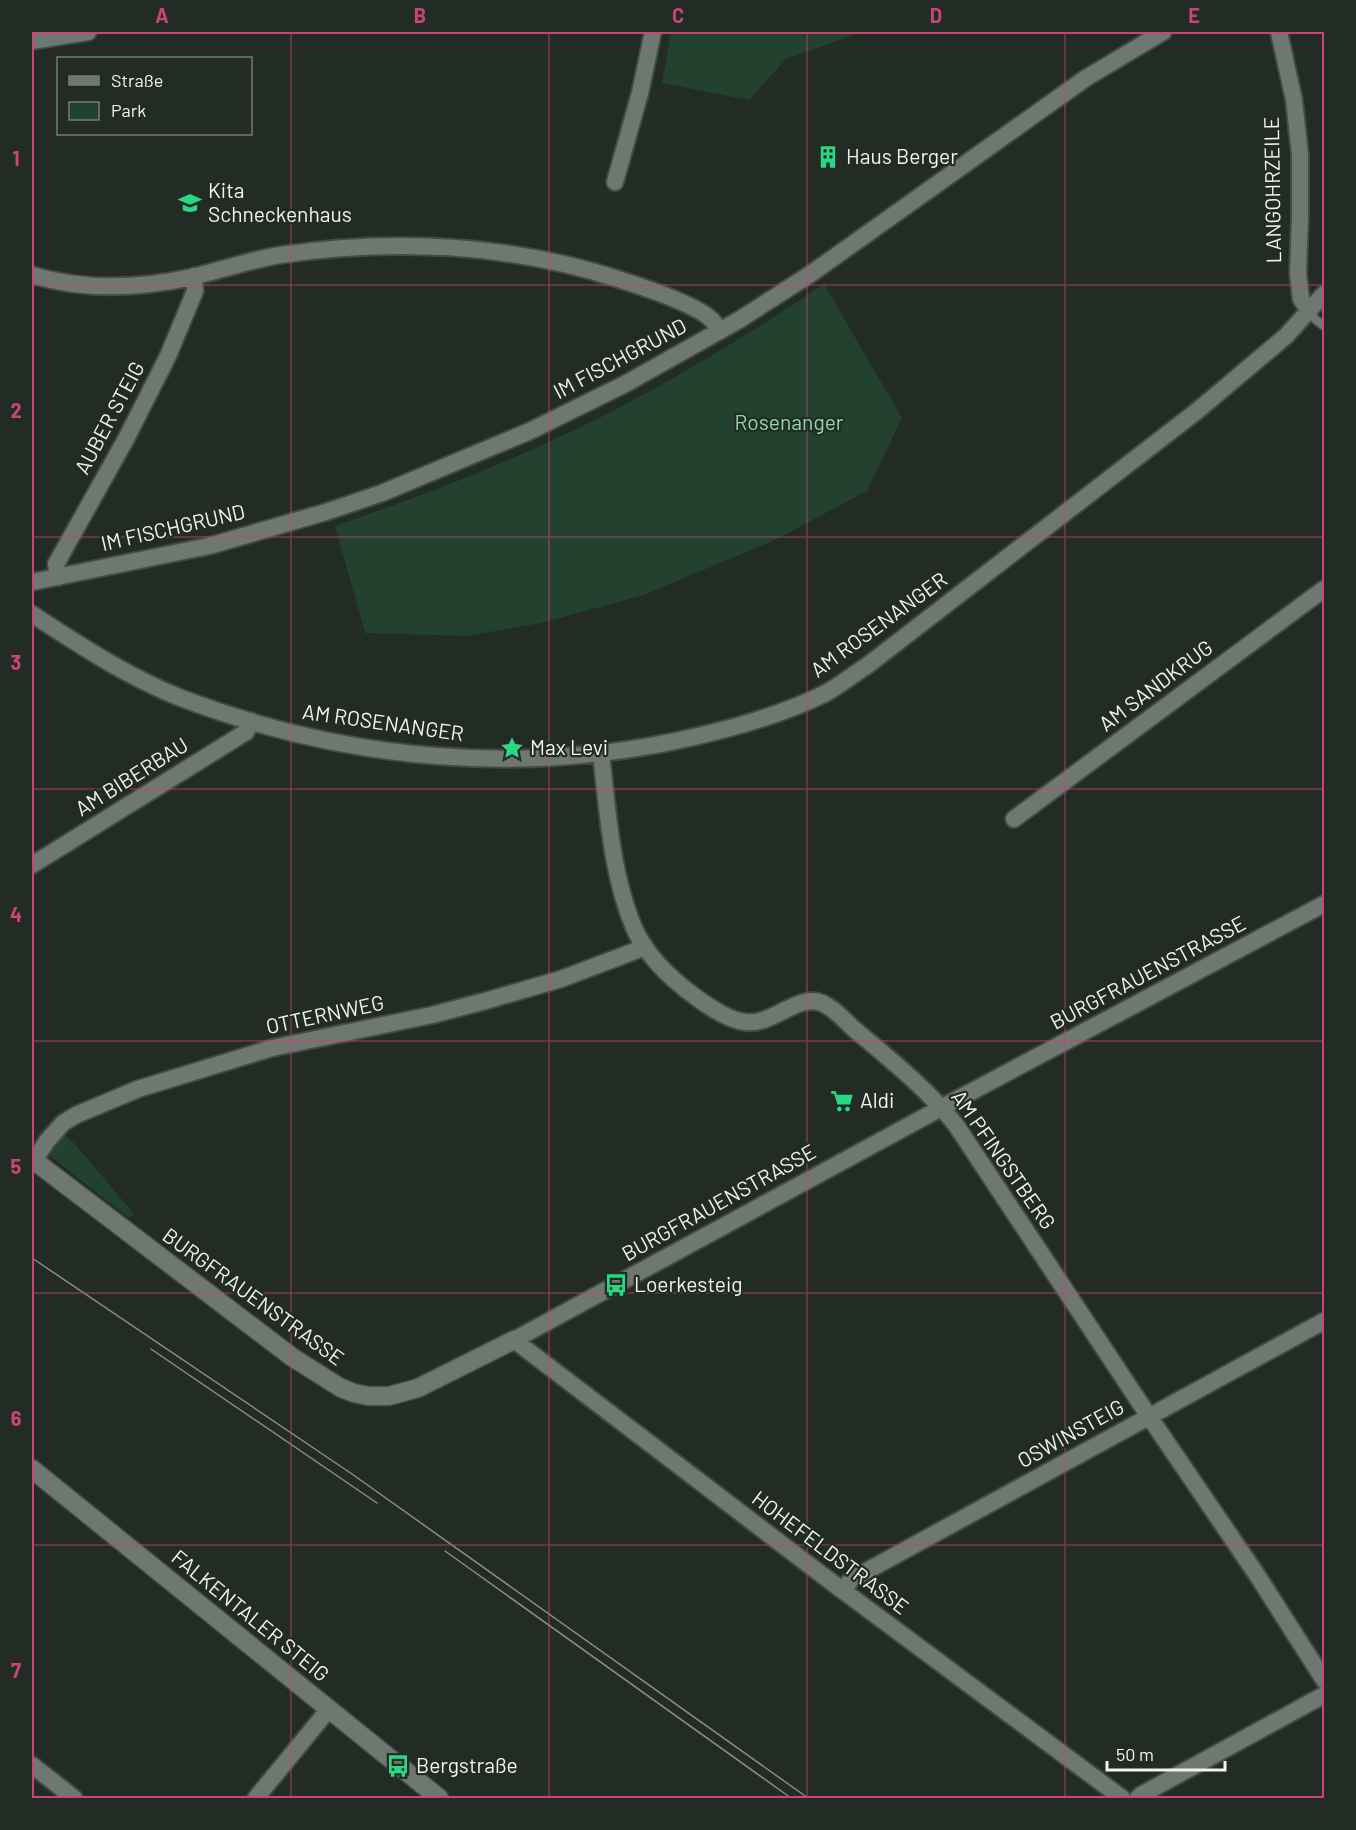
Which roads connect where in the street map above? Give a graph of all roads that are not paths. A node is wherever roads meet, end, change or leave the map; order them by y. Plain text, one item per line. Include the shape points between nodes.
1 (88, 32) edge
2 (653, 32) edge
3 (1162, 32) edge
4 (1279, 32) edge
5 (32, 41) edge
6 (615, 182) dead end
7 (32, 275) edge
8 (194, 276) junction
9 (1324, 294) edge
10 (1309, 311) junction
11 (1324, 326) edge
12 (720, 331) junction
13 (58, 577) junction
14 (32, 582) edge
15 (1324, 589) edge
16 (32, 614) edge
17 (250, 721) junction
18 (601, 754) junction
19 (1014, 819) dead end
20 (32, 865) edge
21 (1324, 904) edge
22 (644, 945) junction
23 (942, 1108) junction
24 (33, 1160) edge
25 (1324, 1321) edge
26 (514, 1340) junction
27 (1149, 1416) junction
28 (32, 1468) edge
29 (842, 1590) junction
30 (1324, 1680) edge
31 (1324, 1695) edge
32 (329, 1709) junction
33 (32, 1764) edge
34 (74, 1798) edge
35 (256, 1798) edge
36 (439, 1798) edge
37 (1122, 1798) edge
38 (1138, 1798) edge

1 - 5 street
2 - 6 street
3 - 12 street, IM FISCHGRUND via 1086,78 812,273
4 - 10 street, LANGOHRZEILE via 1294,99 1300,155 1298,274 1301,298
7 - 8 street via 74,285 126,288
8 - 12 street via 281,255 351,248 454,247 503,252 592,270 634,284 690,306 711,319
8 - 13 street, AUBER STEIG via 195,291 168,356 56,564
9 - 10 street, AM ROSENANGER
10 - 11 lane
10 - 18 street, AM ROSENANGER via 1286,336 1197,411 828,692 796,707 719,731
12 - 13 street, IM FISCHGRUND via 625,384 530,430 382,493 209,546
13 - 14 street, IM FISCHGRUND
15 - 19 street, AM SANDKRUG
16 - 17 street, AM ROSENANGER via 122,670 181,697
17 - 18 street, AM ROSENANGER via 307,736 426,756 544,759
17 - 20 street, AM BIBERBAU via 246,732
18 - 22 street, AM PFINGSTBERG via 619,884 634,929
21 - 23 street, BURGFRAUENSTRASSE
22 - 23 street, AM PFINGSTBERG via 677,984 711,1008 743,1022 757,1023 807,1001 821,1003
22 - 24 street, OTTERNWEG via 561,979 485,1001 272,1048 138,1089 63,1123
23 - 26 street, BURGFRAUENSTRASSE
23 - 27 street, AM PFINGSTBERG
24 - 26 street, BURGFRAUENSTRASSE via 292,1358 354,1394 389,1396 418,1388
25 - 27 street, OSWINSTEIG
26 - 29 street, HOHEFELDSTRASSE
27 - 29 street, OSWINSTEIG via 852,1579
27 - 30 street, AM PFINGSTBERG
28 - 32 street, FALKENTALER STEIG
29 - 37 street, HOHEFELDSTRASSE
31 - 38 street
32 - 35 street
32 - 36 street, FALKENTALER STEIG
33 - 34 street

